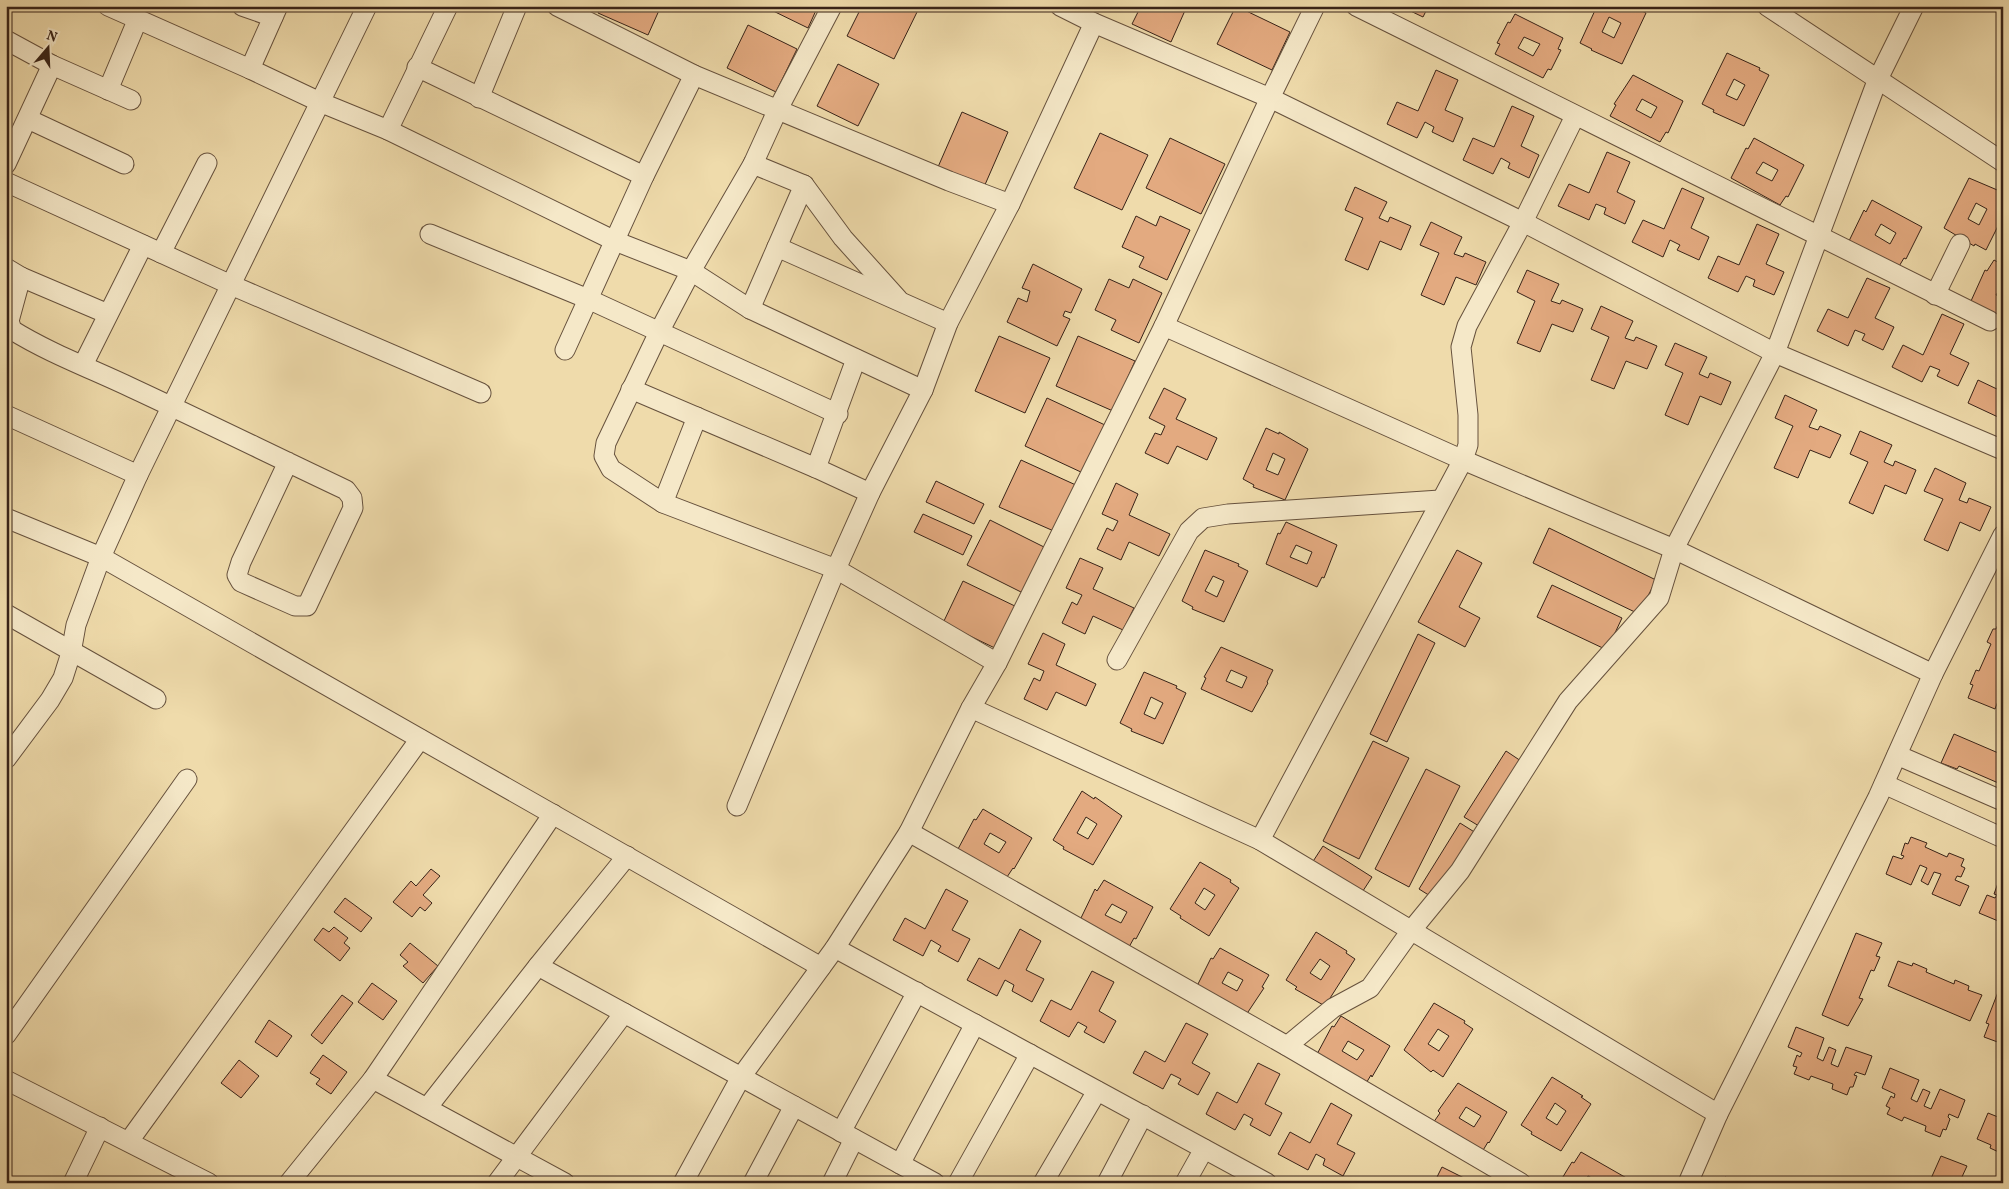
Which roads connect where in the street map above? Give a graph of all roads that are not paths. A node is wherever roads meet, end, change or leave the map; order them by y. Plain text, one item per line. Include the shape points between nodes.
1 (108, 6) edge
2 (242, 6) edge
3 (368, 6) edge
4 (448, 6) edge
5 (516, 6) edge
6 (557, 6) edge
7 (832, 6) edge
8 (1060, 6) edge
9 (1315, 6) edge
10 (1356, 6) edge
11 (1767, 6) edge
12 (1914, 6) edge
13 (276, 11) edge
14 (137, 21) junction
15 (1094, 23) junction
16 (6, 40) edge
17 (52, 65) junction
18 (418, 67) junction
19 (250, 68) junction
20 (694, 75) junction
21 (1877, 81) junction
22 (108, 90) junction
23 (480, 98) junction
24 (1270, 98) junction
25 (131, 100) dead end
26 (322, 103) junction
27 (778, 109) junction
28 (1575, 116) junction
29 (28, 119) junction
30 (388, 130) junction
31 (2003, 162) edge
32 (207, 163) dead end
33 (6, 164) edge
34 (124, 164) dead end
35 (753, 164) junction
36 (644, 176) junction
37 (6, 182) edge
38 (804, 185) junction
39 (1010, 204) junction
40 (1523, 222) junction
41 (430, 234) dead end
42 (1818, 238) junction
43 (615, 241) junction
44 (1960, 244) dead end
45 (143, 245) junction
46 (777, 247) junction
47 (161, 253) junction
48 (691, 271) junction
49 (14, 273) edge
50 (231, 285) junction
51 (1935, 295) junction
52 (588, 299) junction
53 (898, 299) junction
54 (750, 310) junction
55 (108, 314) junction
56 (1990, 321) dead end
57 (948, 323) junction
58 (1164, 326) junction
59 (659, 332) junction
60 (565, 350) dead end
61 (1775, 353) junction
62 (856, 360) junction
63 (84, 365) junction
64 (631, 389) junction
65 (923, 390) junction
66 (481, 393) dead end
67 (172, 406) junction
68 (838, 414) junction
69 (6, 415) edge
70 (698, 417) junction
71 (2003, 450) edge
72 (1464, 460) junction
73 (288, 462) junction
74 (816, 468) junction
75 (138, 475) junction
76 (870, 493) junction
77 (1440, 500) junction
78 (664, 503) junction
79 (6, 518) edge
80 (2003, 535) edge
81 (1674, 549) junction
82 (101, 557) junction
83 (836, 569) junction
84 (6, 614) edge
85 (71, 653) junction
86 (1117, 660) dead end
87 (997, 663) junction
88 (1934, 674) junction
89 (156, 699) dead end
90 (971, 708) junction
91 (420, 738) junction
92 (1897, 755) junction
93 (6, 759) edge
94 (187, 778) dead end
95 (1884, 784) junction
96 (2003, 801) edge
97 (738, 806) dead end
98 (553, 814) junction
99 (908, 832) junction
100 (2003, 838) edge
101 (1260, 840) junction
102 (627, 856) junction
103 (1410, 932) junction
104 (835, 948) junction
105 (538, 966) junction
106 (821, 967) junction
107 (916, 992) junction
108 (624, 1013) junction
109 (975, 1024) junction
110 (6, 1035) edge
111 (1288, 1046) junction
112 (1030, 1054) junction
113 (741, 1077) junction
114 (373, 1079) junction
115 (6, 1080) edge
116 (1097, 1091) junction
117 (794, 1106) junction
118 (427, 1108) junction
119 (1718, 1114) junction
120 (1143, 1115) junction
121 (100, 1126) junction
122 (847, 1135) junction
123 (129, 1141) junction
124 (1204, 1148) junction
125 (517, 1157) junction
126 (900, 1164) junction
127 (73, 1183) edge
128 (209, 1183) edge
129 (289, 1183) edge
130 (497, 1183) edge
131 (564, 1183) edge
132 (683, 1183) edge
133 (753, 1183) edge
134 (832, 1183) edge
135 (935, 1183) edge
136 (958, 1183) edge
137 (1043, 1183) edge
138 (1107, 1183) edge
139 (1185, 1183) edge
140 (1267, 1183) edge
141 (1522, 1183) edge
142 (1688, 1183) edge

1 - 14 street
2 - 13 street
3 - 26 street
4 - 18 street
5 - 23 street
6 - 20 street
7 - 27 street
8 - 15 street
9 - 24 street
10 - 28 street
11 - 21 street
12 - 21 street
13 - 19 street
14 - 19 street
14 - 22 street
15 - 24 street
15 - 39 street
16 - 17 street
17 - 22 street
17 - 29 street
18 - 23 street
18 - 30 street
19 - 26 street
20 - 27 street
20 - 36 street
21 - 31 street
21 - 42 street
22 - 25 street
23 - 36 street
24 - 40 street
24 - 58 street
26 - 30 street
26 - 50 street
27 - 35 street
27 - 39 street
28 - 40 street
28 - 42 street
29 - 33 street
29 - 34 street
30 - 43 street
32 - 47 street
35 - 38 street
35 - 48 street
36 - 43 street
37 - 45 street
38 - 46 street
38 - 53 street via 844,238
39 - 57 street
40 - 61 street
40 - 72 street via 1467,326 1461,347 1468,415 1468,445
41 - 52 street
42 - 51 street
42 - 61 street
43 - 48 street
43 - 52 street
44 - 51 street
45 - 47 street
45 - 55 street
46 - 53 street
46 - 54 street
47 - 50 street
48 - 54 street
48 - 59 street
49 - 55 street
49 - 63 street via 9,321 12,330
50 - 66 street
50 - 67 street
51 - 56 street
52 - 59 street
52 - 60 street
53 - 57 street
54 - 62 street
55 - 63 street
57 - 65 street
58 - 72 street
58 - 87 street
59 - 64 street
59 - 68 street
61 - 71 street
61 - 81 street
62 - 65 street
62 - 68 street
63 - 67 street
64 - 70 street
64 - 78 street via 606,443 604,456 611,469
65 - 76 street
67 - 73 street
67 - 75 street
68 - 74 street
69 - 75 street
70 - 74 street
70 - 78 street
72 - 77 street
72 - 81 street
73 - 73 street via 346,490 352,498 352,508 307,606 295,606 241,582 237,574
74 - 76 street
75 - 82 street
76 - 83 street
77 - 86 street via 1203,518 1189,531
77 - 101 street
78 - 83 street
79 - 82 street
80 - 88 street
81 - 88 street
81 - 103 street via 1659,598 1568,702 1460,871
82 - 85 street via 76,625
82 - 91 street
83 - 87 street
83 - 97 street
84 - 85 street
85 - 89 street
85 - 93 street via 63,678 50,700
87 - 90 street
88 - 92 street
90 - 99 street
90 - 101 street
91 - 98 street
91 - 123 street
92 - 95 street
92 - 96 street
94 - 110 street
95 - 100 street
95 - 119 street
98 - 102 street
98 - 114 street
99 - 104 street
99 - 111 street
101 - 103 street
102 - 105 street
102 - 106 street
103 - 111 street via 1370,988 1333,1008
103 - 119 street
104 - 106 street
104 - 107 street
105 - 108 street
105 - 118 street
106 - 113 street
107 - 109 street
107 - 122 street
108 - 113 street
108 - 125 street
109 - 112 street
109 - 126 street
111 - 141 street
112 - 116 street
112 - 136 street
113 - 117 street
113 - 132 street
114 - 118 street
114 - 129 street
115 - 121 street
116 - 120 street
116 - 137 street
117 - 122 street
117 - 133 street
118 - 125 street
119 - 142 street
120 - 124 street
120 - 138 street
121 - 123 street
121 - 127 street
122 - 126 street
122 - 134 street
123 - 128 street
124 - 139 street
124 - 140 street
125 - 130 street
125 - 131 street
126 - 135 street

